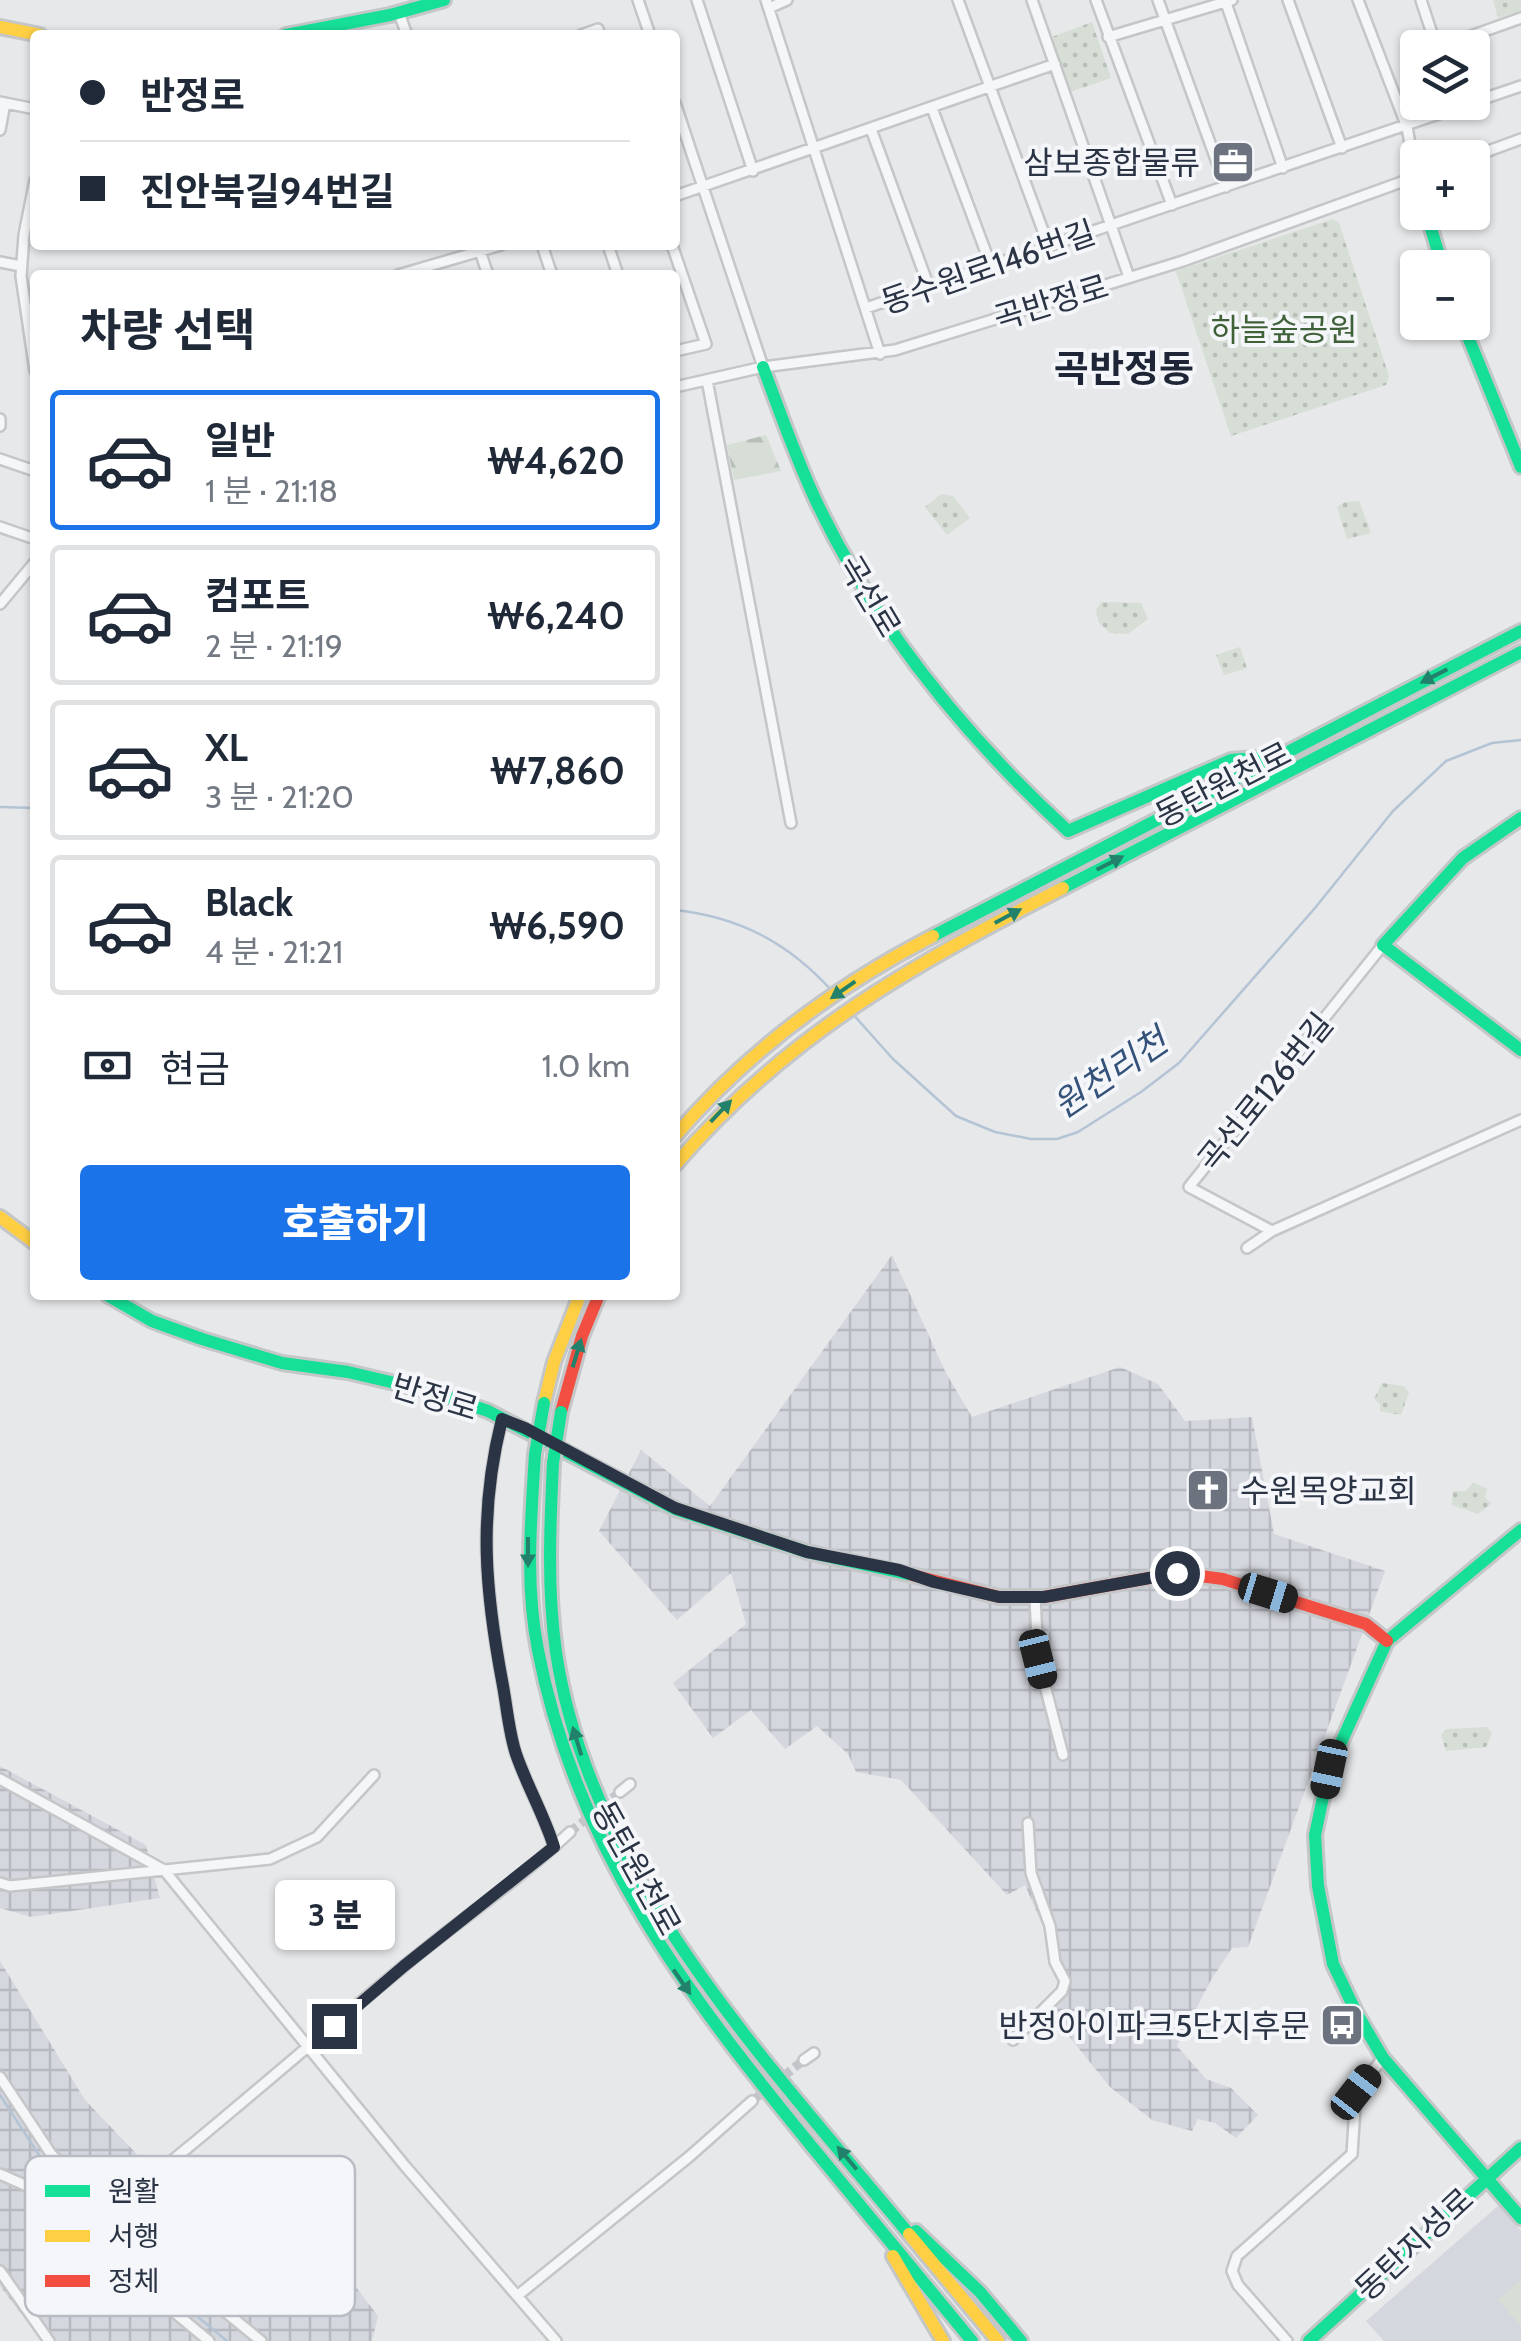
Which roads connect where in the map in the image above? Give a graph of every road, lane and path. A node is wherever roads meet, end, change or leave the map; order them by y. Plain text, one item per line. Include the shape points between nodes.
1 (444, 0) edge
2 (696, 0) edge
3 (787, 0) edge
4 (958, 0) edge
5 (1032, 0) edge
6 (1096, 0) edge
7 (1158, 0) edge
8 (1288, 0) edge
9 (1358, 0) edge
10 (1421, 0) edge
11 (641, 1) edge
12 (1228, 1) edge
13 (767, 4) edge
14 (399, 13) junction
15 (1521, 18) edge
16 (1165, 20) junction
17 (0, 27) edge
18 (312, 30) edge
19 (405, 30) edge
20 (649, 30) edge
21 (1431, 30) edge
22 (1486, 30) edge
23 (30, 33) edge
24 (1108, 37) junction
25 (1054, 64) junction
26 (1521, 86) edge
27 (990, 87) junction
28 (1490, 95) edge
29 (3, 103) edge
30 (932, 108) junction
31 (30, 109) edge
32 (680, 117) edge
33 (1421, 120) edge
34 (1407, 126) junction
35 (870, 129) junction
36 (0, 130) edge
37 (1521, 139) edge
38 (1410, 140) edge
39 (1342, 148) junction
40 (814, 149) junction
41 (1490, 150) edge
42 (1283, 168) junction
43 (752, 171) junction
44 (1400, 184) edge
45 (706, 188) junction
46 (1226, 188) junction
47 (680, 195) edge
48 (30, 205) edge
49 (1172, 205) junction
50 (1111, 226) junction
51 (1049, 247) junction
52 (475, 250) edge
53 (674, 250) edge
54 (0, 262) edge
55 (21, 266) junction
56 (992, 266) junction
57 (430, 270) edge
58 (1129, 278) junction
59 (929, 287) junction
60 (866, 308) junction
61 (1469, 340) edge
62 (30, 341) edge
63 (680, 350) edge
64 (880, 354) junction
65 (762, 367) junction
66 (707, 380) junction
67 (680, 386) edge
68 (0, 459) edge
69 (1521, 467) edge
70 (30, 469) edge
71 (0, 527) edge
72 (30, 537) edge
73 (30, 568) edge
74 (0, 604) edge
75 (1521, 632) edge
76 (1521, 652) edge
77 (1275, 757) junction
78 (1521, 818) edge
79 (791, 824) dead end
80 (1383, 945) junction
81 (1521, 1050) edge
82 (1521, 1120) edge
83 (680, 1130) edge
84 (680, 1159) edge
85 (0, 1217) edge
86 (1272, 1231) junction
87 (30, 1238) edge
88 (1247, 1248) dead end
89 (116, 1300) edge
90 (578, 1300) edge
91 (597, 1300) edge
92 (502, 1419) junction
93 (1521, 1530) edge
94 (1035, 1597) junction
95 (1387, 1642) junction
96 (1062, 1755) dead end
97 (374, 1775) dead end
98 (0, 1779) edge
99 (630, 1784) dead end
100 (620, 1792) tunnel mouth
101 (1028, 1823) dead end
102 (570, 1832) tunnel mouth
103 (554, 1847) junction
104 (164, 1870) junction
105 (0, 1882) edge
106 (1014, 2040) dead end
107 (312, 2047) junction
108 (814, 2053) dead end
109 (1383, 2058) junction
110 (804, 2060) tunnel mouth
111 (0, 2077) edge
112 (752, 2102) tunnel mouth
113 (1521, 2148) edge
114 (53, 2156) edge
115 (175, 2156) edge
116 (0, 2174) edge
117 (1486, 2178) junction
118 (25, 2185) edge
119 (880, 2198) junction
120 (865, 2211) junction
121 (1521, 2218) edge
122 (0, 2271) edge
123 (517, 2296) junction
124 (25, 2307) edge
125 (31, 2316) edge
126 (179, 2316) edge
127 (230, 2316) edge
128 (48, 2341) edge
129 (209, 2341) edge
130 (260, 2341) edge
131 (556, 2341) edge
132 (943, 2341) edge
133 (972, 2341) edge
134 (998, 2341) edge
135 (1021, 2341) edge
136 (1287, 2341) edge
137 (1309, 2341) edge

1 - 14 main road
2 - 43 street
3 - 13 street
4 - 27 street
5 - 25 street, 동수원로146번길
6 - 24 street
7 - 16 street
8 - 39 street
9 - 34 street
10 - 21 street
11 - 20 street
12 - 16 street
12 - 42 street
13 - 40 street
14 - 18 main road
14 - 19 street
15 - 22 street
16 - 24 street
16 - 46 street
17 - 23 main road
24 - 49 street
25 - 27 street
25 - 50 street, 동수원로146번길
26 - 28 street, 동수원로146번길
27 - 30 street
27 - 51 street
29 - 31 street
29 - 36 street
30 - 35 street
30 - 56 street
32 - 45 street, 곡선로
33 - 34 street, 동수원로146번길
34 - 38 street
34 - 39 street, 동수원로146번길
35 - 40 street
35 - 59 street
37 - 41 street
39 - 42 street, 동수원로146번길
40 - 43 street
40 - 60 street
42 - 46 street, 동수원로146번길
43 - 45 street
44 - 58 street, 곡반정로
45 - 47 street
45 - 65 street, 곡선로
46 - 49 street, 동수원로146번길
48 - 55 street
49 - 50 street, 동수원로146번길
50 - 51 street, 동수원로146번길
50 - 58 street, 동수원로146번길
51 - 56 street, 동수원로146번길
52 - 57 street
53 - 63 street via 706,344
54 - 55 street
55 - 62 street
56 - 59 street, 동수원로146번길
58 - 64 street, 곡반정로
59 - 60 street, 동수원로146번길
60 - 64 street
61 - 69 main road
64 - 65 street, 곡반정로
65 - 66 street, 곡반정로
65 - 77 main road, 곡선로 via 825,521 896,641 1004,773 1068,831 1231,760
66 - 67 street, 곡반정로
66 - 79 street
68 - 70 street
71 - 72 street
73 - 74 street
75 -> 77 main road, 동탄원천로
84 -> 76 main road, 동탄원천로 via 773,1063 863,997 938,952
77 -> 83 main road, 동탄원천로 via 926,938 851,984 760,1050
78 - 80 main road via 1490,834 1455,866
80 - 81 main road
80 - 86 street, 곡선로126번길 via 1189,1187
82 - 86 street
85 - 87 main road
86 - 88 street
89 - 92 main road, 반정로 via 152,1321 282,1364 429,1392
90 -> 120 main road, 동탄원천로, bridge via 544,1403 528,1548 534,1638 558,1744 585,1817 634,1910 690,1992
119 -> 91 main road, 동탄원천로, bridge via 715,1995 658,1913 614,1834 578,1745 556,1660 547,1554 561,1412
92 - 94 main road, 반정로 via 675,1508 727,1526 950,1586
92 - 103 street via 484,1554 489,1612 515,1751
93 - 95 main road
94 - 95 main road, 반정로 via 1177,1573 1223,1579 1366,1624
94 - 96 street via 1038,1659
95 - 109 main road via 1329,1769 1315,1835 1334,1964
97 - 104 street via 317,1837 296,1849 270,1859
98 - 104 street
99 - 100 street
101 - 106 street via 1031,1873 1065,1981
102 - 103 street
103 - 107 street
104 - 105 street
104 - 107 street
107 - 115 street
107 - 123 street
108 - 110 street
109 - 117 main road
109 - 136 street via 1356,2092 1352,2154 1238,2256 1232,2270 1273,2332
111 - 114 street
112 - 123 street
113 - 117 main road, 동탄지성로
116 - 118 street
117 - 121 main road
117 - 137 main road, 동탄지성로
119 - 134 main road, 동탄원천로
119 - 135 main road via 980,2292
120 - 132 main road
120 - 133 main road, 동탄원천로
122 - 124 street
123 - 131 street
125 - 128 street
126 - 129 street
127 - 130 street

